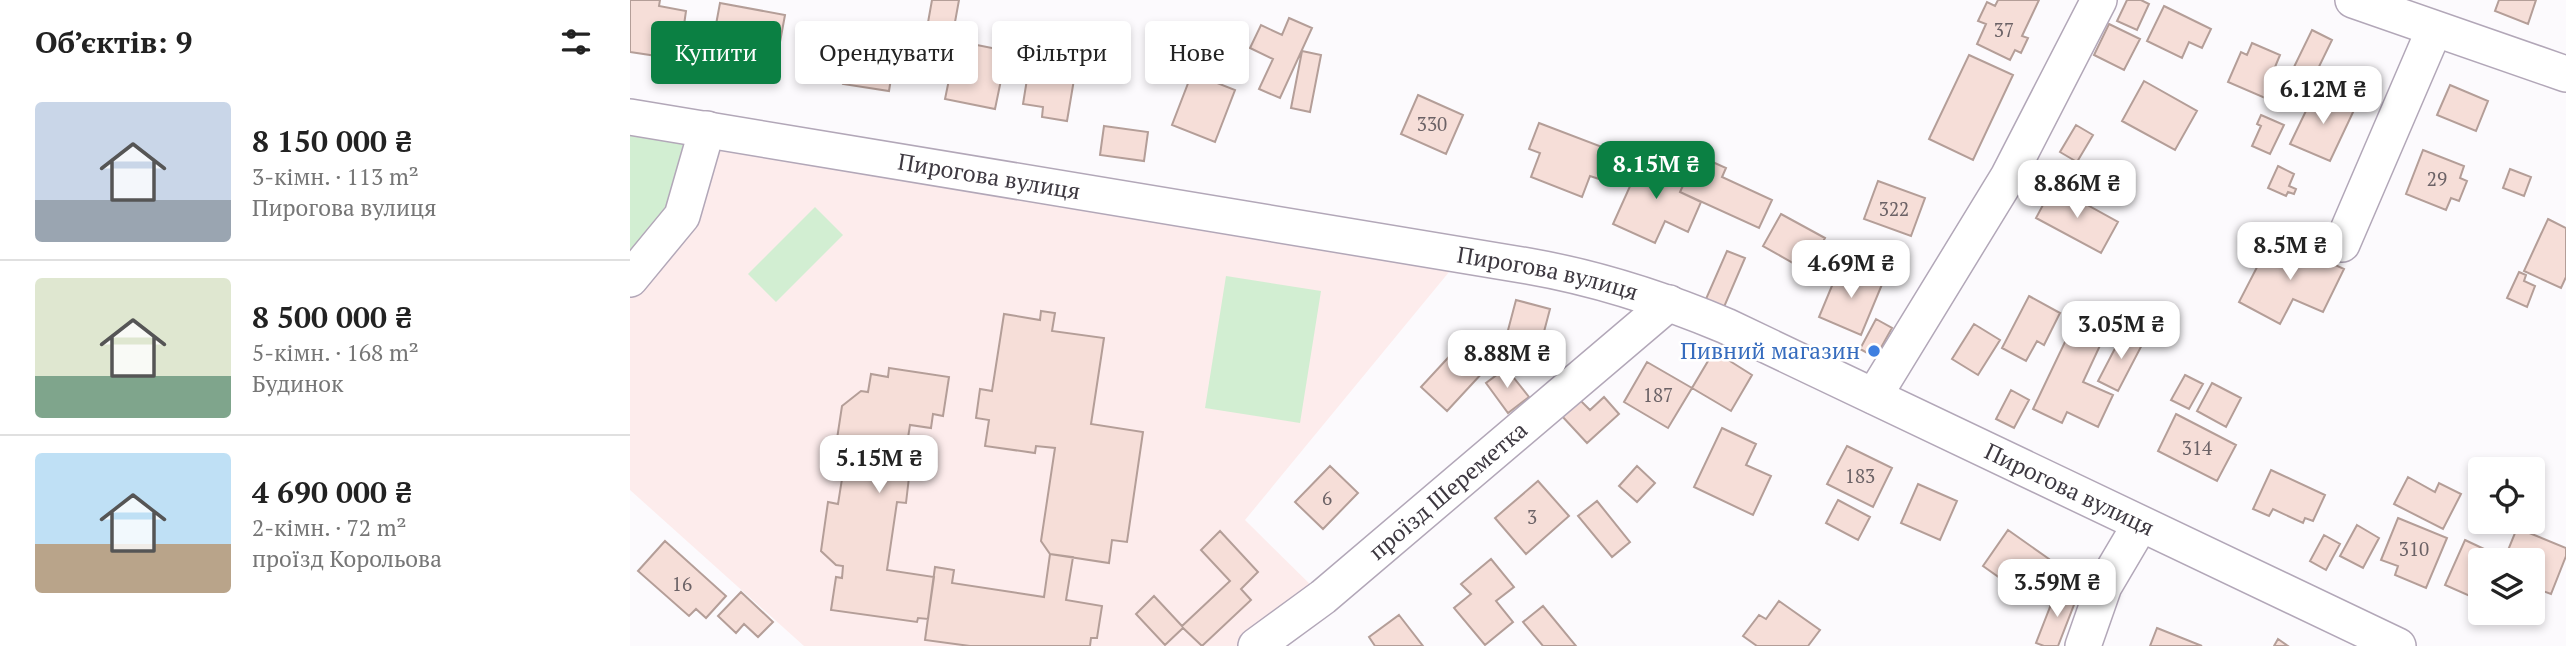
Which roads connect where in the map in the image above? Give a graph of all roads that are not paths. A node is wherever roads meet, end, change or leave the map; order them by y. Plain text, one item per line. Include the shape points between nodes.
1 (2098, 0) edge
2 (2353, 0) edge
3 (2434, 30) junction
4 (2566, 74) edge
5 (630, 117) edge
6 (707, 129) junction
7 (2342, 244) dead end
8 (630, 279) edge
9 (1669, 303) junction
10 (1874, 396) junction
11 (2140, 525) junction
12 (1256, 646) edge
13 (2083, 646) edge
14 (2398, 646) edge

1 - 10 street via 2008,177
2 - 3 street
3 - 4 street
3 - 7 street
5 - 6 street, Пирогова вулиця
6 - 8 street via 682,216
6 - 9 street, Пирогова вулиця via 1528,266
9 - 10 street, Пирогова вулиця
9 - 12 street, проїзд Шереметка via 1323,597
10 - 11 street, Пирогова вулиця
11 - 13 street via 2104,586
11 - 14 street, Пирогова вулиця

